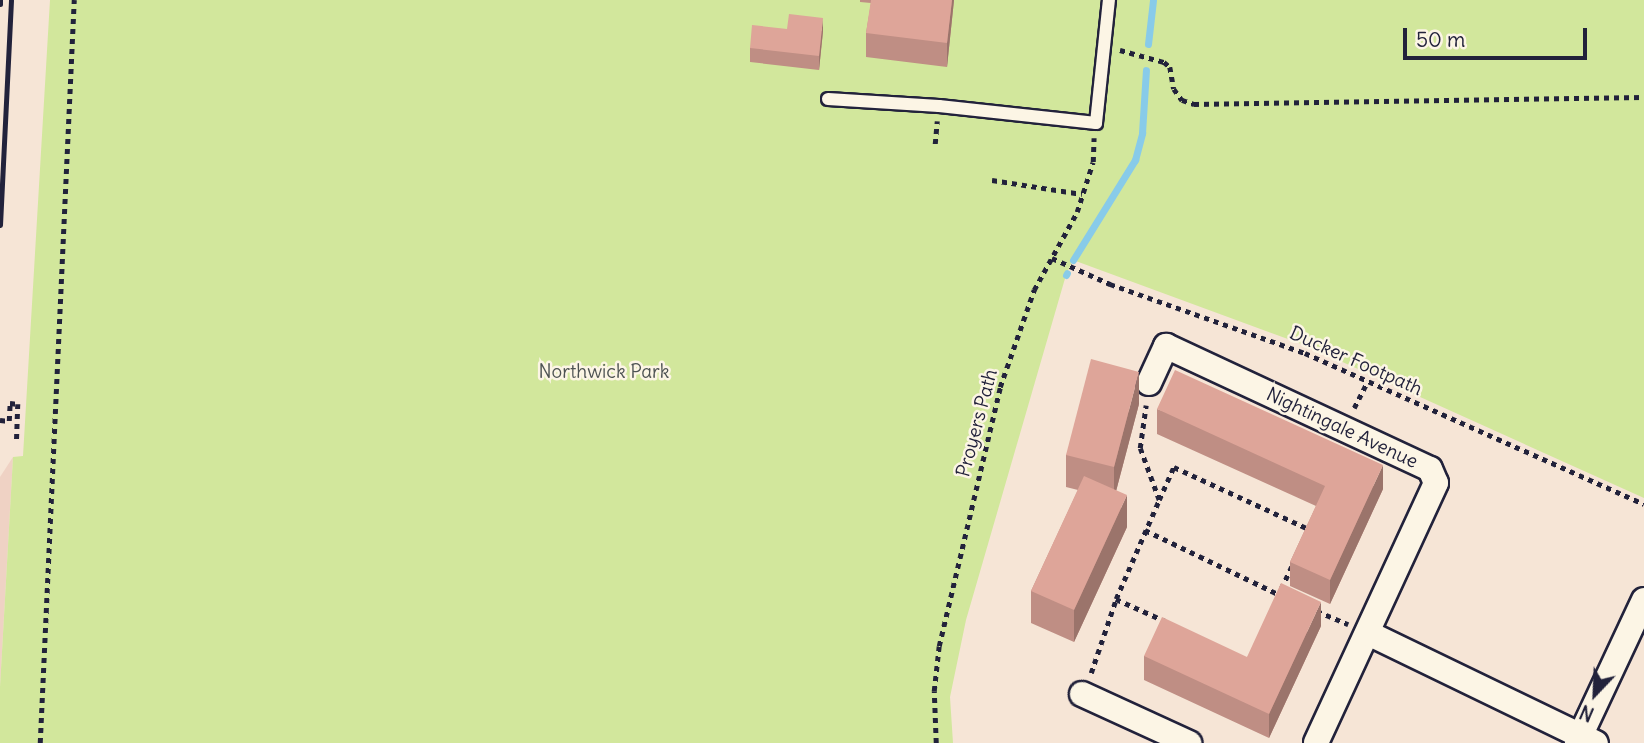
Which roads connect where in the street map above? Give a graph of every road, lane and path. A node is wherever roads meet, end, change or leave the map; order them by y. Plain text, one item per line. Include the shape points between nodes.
1 (74, 0) edge
2 (1110, 0) edge
3 (1105, 48) junction
4 (1644, 97) edge
5 (828, 99) dead end
6 (1096, 123) junction
7 (992, 180) dead end
8 (1082, 194) junction
9 (1052, 258) junction
10 (1149, 383) joint
11 (2, 420) edge
12 (17, 440) dead end
13 (1158, 499) junction
14 (1644, 504) edge
15 (1145, 530) junction
16 (1304, 540) edge
17 (1294, 561) edge
18 (1279, 594) junction
19 (1116, 599) junction
20 (1291, 600) edge
21 (1644, 600) edge
22 (1273, 605) edge
23 (1304, 605) edge
24 (1175, 626) edge
25 (1368, 633) junction
26 (1082, 694) joint
27 (1585, 741) edge
28 (40, 743) edge
29 (936, 743) edge
30 (1189, 743) edge
31 (1316, 743) edge

1 - 28 path
2 - 3 lane
3 - 4 path via 1164,62 1170,67 1174,89 1182,100 1194,104
3 - 6 lane
5 - 6 lane
6 - 8 path, Proyers Path via 1093,162
7 - 8 path
8 - 9 path, Proyers Path
9 - 14 path, Ducker Footpath via 1110,284 1264,336
9 - 29 path, Proyers Path via 1034,290 1010,354 960,547 933,691
10 - 13 path via 1140,448
10 - 25 street, Nightingale Avenue via 1166,346 1430,469 1436,483
11 - 12 path via 9,421 10,403 19,404
13 - 15 path
13 - 16 path via 1174,467 1309,528
15 - 18 path
15 - 19 path
17 - 18 path
18 - 20 path
18 - 22 path
19 - 24 path
19 - 26 path
21 - 27 street
23 - 25 path
25 - 27 street
25 - 31 street, Nightingale Avenue
26 - 30 street

